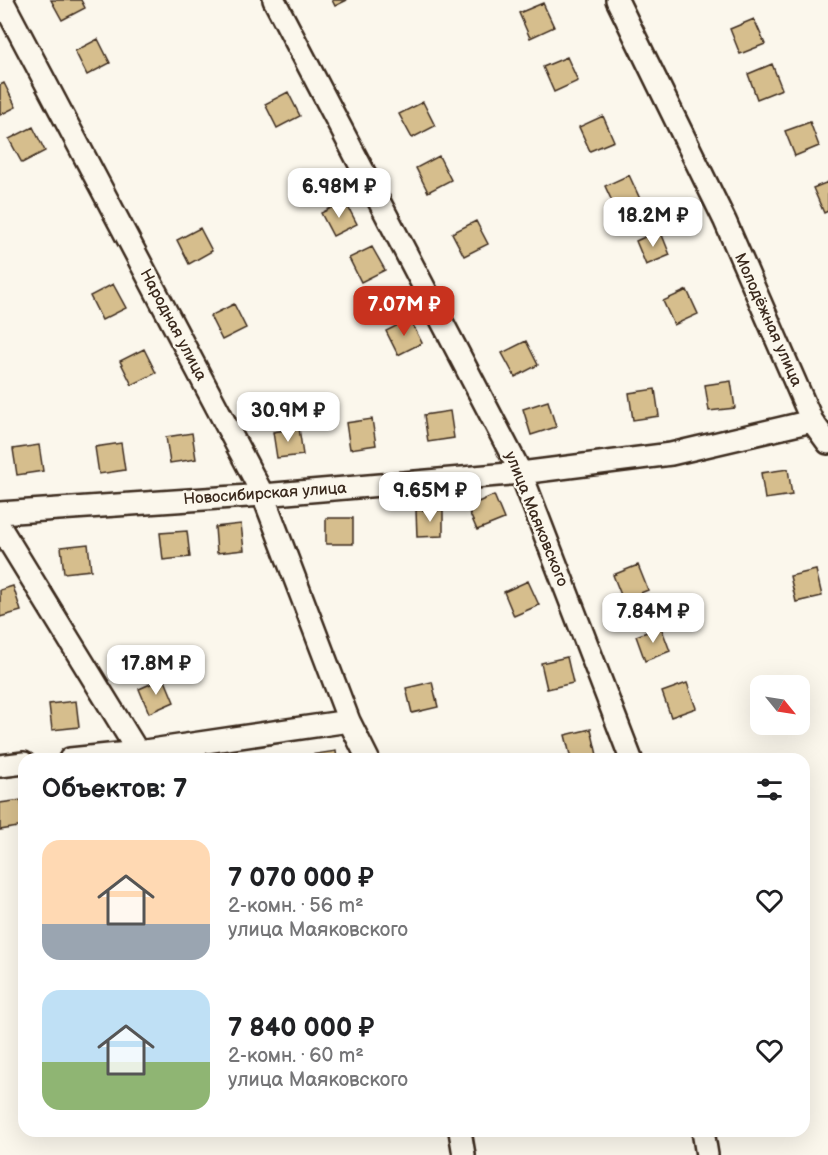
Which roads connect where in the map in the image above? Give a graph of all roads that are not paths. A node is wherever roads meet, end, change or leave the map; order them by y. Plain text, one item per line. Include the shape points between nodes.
1 (2, 0) edge
2 (274, 0) edge
3 (617, 0) edge
4 (812, 421) junction
5 (828, 443) edge
6 (521, 473) junction
7 (263, 495) junction
8 (0, 513) edge
9 (0, 527) edge
10 (349, 721) junction
11 (138, 752) junction
12 (128, 753) edge
13 (365, 753) edge
14 (629, 753) edge
15 (18, 764) edge
16 (0, 766) edge
17 (461, 1137) edge
18 (704, 1137) edge
19 (464, 1155) edge
20 (707, 1155) edge

1 - 7 street, Народная улица
2 - 6 street, улица Маяковского
3 - 4 street, Молодёжная улица via 725,221
4 - 5 street, Молодёжная улица
4 - 6 street, Новосибирская улица via 671,454
6 - 7 street, Новосибирская улица
6 - 14 street, улица Маяковского
7 - 8 street, Новосибирская улица
7 - 10 street, Народная улица
9 - 11 street
10 - 11 street
10 - 13 street, Народная улица
11 - 12 street
15 - 16 street
17 - 19 street
18 - 20 street

